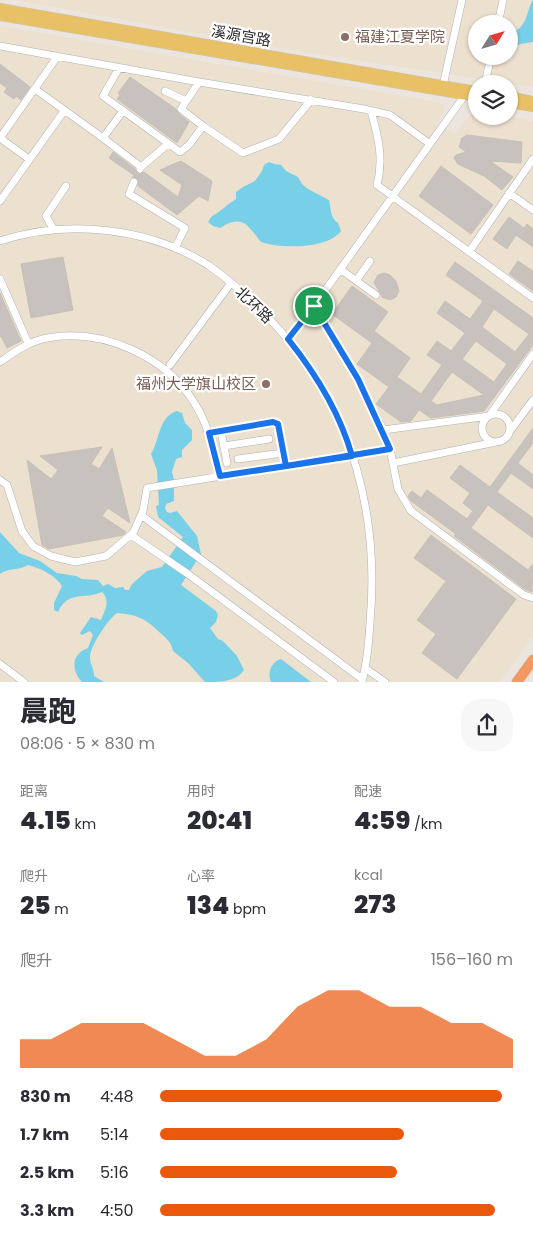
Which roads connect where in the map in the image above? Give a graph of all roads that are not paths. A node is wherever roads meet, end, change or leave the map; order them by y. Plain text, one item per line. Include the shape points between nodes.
1 (462, 0) edge
2 (503, 0) edge
3 (0, 8) edge
4 (500, 15) edge
5 (0, 16) edge
6 (0, 46) edge
7 (57, 57) junction
8 (119, 68) junction
9 (199, 82) junction
10 (443, 88) junction
11 (35, 89) junction
12 (468, 90) edge
13 (165, 91) dead end
14 (465, 95) junction
15 (468, 96) edge
16 (518, 98) edge
17 (311, 100) junction
18 (186, 101) junction
19 (533, 101) edge
20 (518, 104) edge
21 (533, 107) edge
22 (64, 111) junction
23 (371, 111) junction
24 (123, 112) junction
25 (203, 126) junction
26 (103, 138) junction
27 (168, 144) junction
28 (430, 144) junction
29 (29, 159) junction
30 (533, 159) edge
31 (134, 182) tunnel mouth
32 (66, 186) dead end
33 (509, 193) junction
34 (392, 197) junction
35 (0, 201) edge
36 (533, 210) edge
37 (54, 230) junction
38 (0, 241) edge
39 (175, 248) junction
40 (469, 252) junction
41 (370, 261) dead end
42 (340, 269) junction
43 (0, 279) edge
44 (356, 281) junction
45 (231, 283) junction
46 (376, 295) dead end
47 (533, 298) edge
48 (314, 306) junction
49 (288, 339) junction
50 (28, 344) junction
51 (533, 354) edge
52 (0, 362) edge
53 (170, 365) dead end
54 (533, 400) edge
55 (489, 416) junction
56 (383, 430) junction
57 (221, 431) junction
58 (510, 431) junction
59 (209, 433) junction
60 (269, 439) dead end
61 (501, 441) junction
62 (224, 446) junction
63 (390, 449) junction
64 (283, 453) junction
65 (352, 456) junction
66 (238, 459) dead end
67 (227, 462) dead end
68 (393, 463) junction
69 (286, 466) junction
70 (220, 476) junction
71 (0, 480) edge
72 (142, 515) junction
73 (131, 535) junction
74 (533, 598) edge
75 (533, 660) edge
76 (0, 664) edge
77 (365, 668) junction
78 (362, 681) edge
79 (24, 682) edge
80 (334, 682) edge
81 (385, 682) edge
82 (517, 682) edge

1 - 10 street
2 - 4 street
3 - 10 main road, 溪源宫路
5 - 10 main road, 溪源宫路
6 - 7 street
7 - 8 street
7 - 11 street
8 - 9 street
8 - 24 street via 103,96
9 - 17 street
9 - 18 street
10 - 12 main road, 溪源宫路
10 - 14 main road, 溪源宫路
11 - 22 street
11 - 29 street via 0,138
13 - 18 street
14 - 15 main road, 溪源宫路
14 - 28 street
16 - 19 main road
17 - 23 street
17 - 25 street via 279,139 243,154
18 - 25 street via 181,109
20 - 21 main road
22 - 26 street
22 - 29 street
23 - 28 street via 390,116
23 - 34 street via 380,152 377,185
24 - 26 street
24 - 27 street
25 - 27 street via 180,152
26 - 27 street via 140,168
28 - 34 street
29 - 35 street
30 - 33 street
31 - 39 street via 129,194 185,228
32 - 37 street via 46,216
33 - 36 street
33 - 40 street
34 - 40 street
34 - 42 street
37 - 38 street, 北环路
37 - 39 street, 北环路 via 125,233
39 - 45 street, 北环路 via 207,265
40 - 47 street
41 - 44 street
42 - 44 street
42 - 48 street
43 - 50 street
44 - 46 street
45 - 49 street, 北环路
45 - 53 street
48 - 49 street
48 - 56 street via 358,379
49 - 65 street, 北环路 via 328,398 344,430
50 - 52 street
50 - 59 street via 68,336 111,342 133,350 152,360 183,387 196,404
51 - 55 street
54 - 58 street
55 - 56 street
55 - 58 street via 503,415 509,422
55 - 61 street via 483,422 483,432 488,439
56 - 63 street
57 - 59 street
57 - 62 street
57 - 64 street via 273,422 278,424
58 - 61 street
59 - 70 street
60 - 62 street
61 - 68 street
62 - 67 street
63 - 65 street
63 - 68 street
64 - 66 street
64 - 69 street
65 - 69 street
65 - 77 street, 北环路 via 366,507 373,560
68 - 74 street via 398,489 411,511 524,596
69 - 70 street
70 - 72 street via 147,488
71 - 73 street via 7,485 22,530 33,546 52,556 75,562 106,556
72 - 73 street
72 - 78 street
73 - 80 street
75 - 82 highway
76 - 79 street
77 - 78 street, 北环路
77 - 81 street

